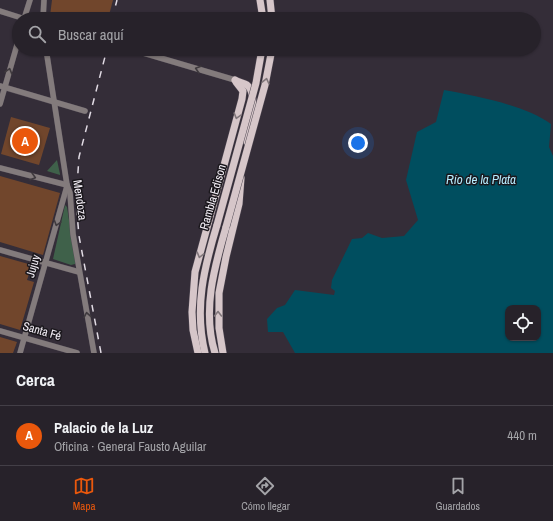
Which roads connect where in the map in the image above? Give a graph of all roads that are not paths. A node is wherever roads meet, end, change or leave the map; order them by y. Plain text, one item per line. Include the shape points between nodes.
1 (30, 0) edge
2 (44, 0) edge
3 (260, 0) edge
4 (270, 0) edge
5 (0, 11) edge
6 (27, 12) edge
7 (43, 12) edge
8 (262, 12) edge
9 (271, 12) edge
10 (12, 15) edge
11 (13, 56) edge
12 (47, 56) edge
13 (154, 56) edge
14 (261, 56) edge
15 (271, 56) edge
16 (235, 80) junction
17 (2, 87) edge
18 (53, 102) junction
19 (0, 104) edge
20 (85, 111) dead end
21 (0, 168) edge
22 (67, 185) junction
23 (0, 250) edge
24 (45, 262) junction
25 (79, 272) junction
26 (0, 331) edge
27 (24, 338) junction
28 (20, 353) edge
29 (77, 353) edge
30 (94, 353) edge
31 (198, 353) edge
32 (205, 353) edge
33 (215, 353) edge
34 (223, 353) edge

1 - 6 street
2 - 7 street
3 - 8 main road
4 - 9 main road
5 - 10 street
17 -> 11 street
12 - 18 street, Mendoza
16 -> 13 street
14 - 32 main road, Rambla Edison, bridge via 256,83 204,268 200,318
33 -> 15 main road, Rambla Edison, bridge via 211,331 214,270
16 -> 31 main road via 243,91 242,99 199,257 192,294 193,330
34 -> 16 main road via 219,328 219,293 239,204 253,100 247,85
17 - 18 street
17 - 19 street
18 - 20 street
18 - 22 street, Mendoza
21 -> 22 street
22 -> 24 street, Jujuy
22 - 25 street, Mendoza
23 - 24 street
24 - 25 street
24 - 27 street, Jujuy
30 -> 25 street, Mendoza
26 - 27 street, Santa Fé
27 - 28 street, Jujuy
27 - 29 street, Santa Fé

